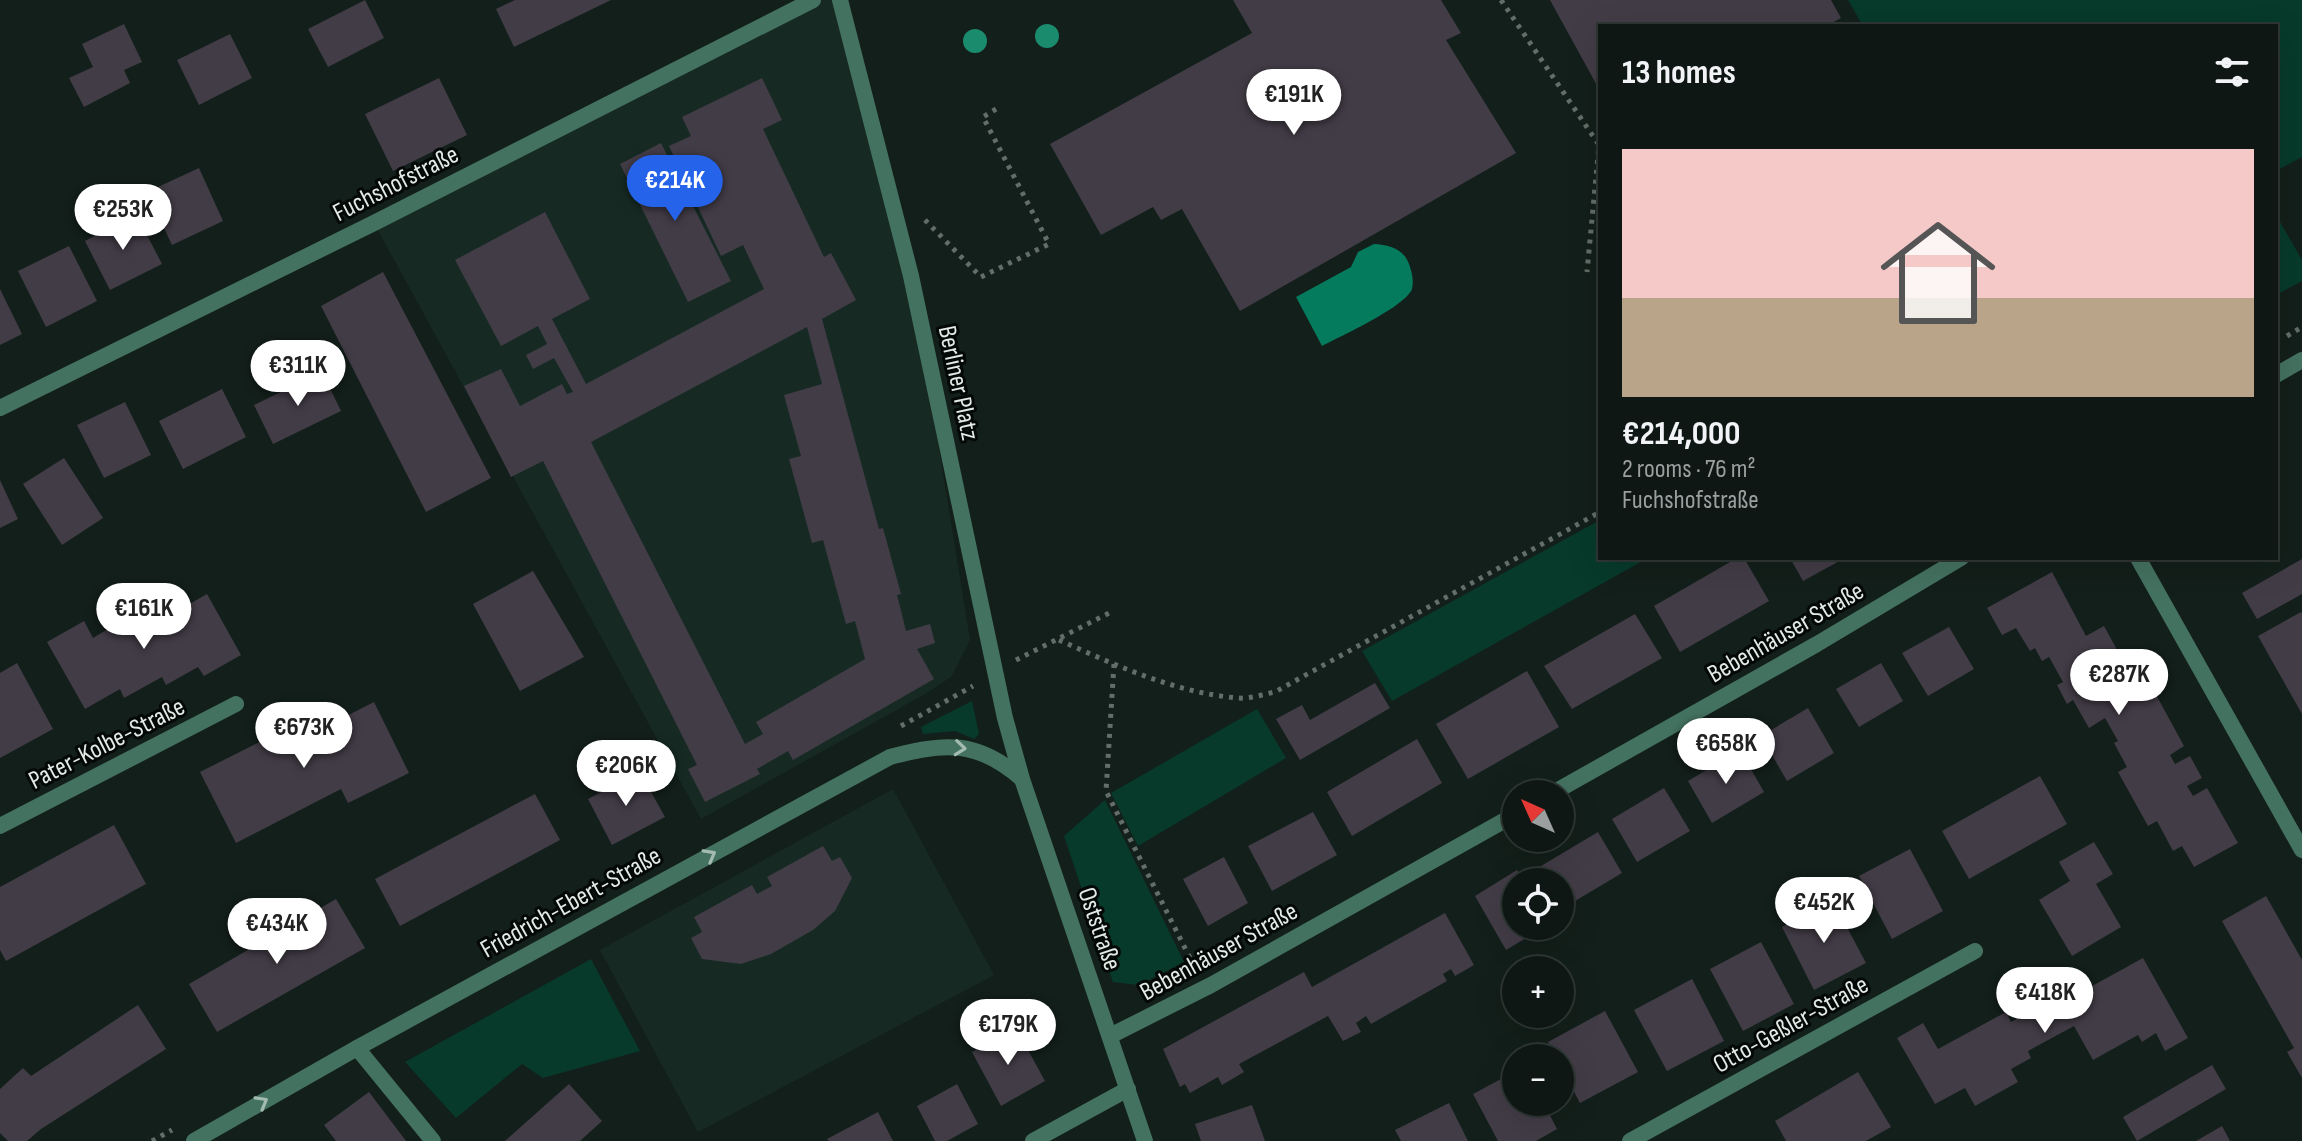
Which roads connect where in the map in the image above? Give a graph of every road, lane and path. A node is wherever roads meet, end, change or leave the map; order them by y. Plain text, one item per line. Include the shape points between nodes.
1 (813, 0) edge
2 (840, 0) edge
3 (1501, 0) edge
4 (996, 109) dead end
5 (1598, 144) edge
6 (1598, 156) edge
7 (918, 214) dead end
8 (1587, 272) dead end
9 (2302, 360) edge
10 (2278, 374) edge
11 (0, 408) edge
12 (1598, 513) edge
13 (1958, 560) edge
14 (2139, 560) edge
15 (1113, 611) dead end
16 (1059, 639) junction
17 (1114, 664) junction
18 (994, 671) junction
19 (236, 704) dead end
20 (928, 711) dead end
21 (1022, 779) junction
22 (1574, 781) edge
23 (1502, 822) edge
24 (0, 826) edge
25 (2302, 850) edge
26 (1975, 951) dead end
27 (1205, 988) junction
28 (1110, 1036) junction
29 (357, 1048) junction
30 (1128, 1089) junction
31 (194, 1141) edge
32 (433, 1141) edge
33 (1033, 1141) edge
34 (1145, 1141) edge
35 (1630, 1141) edge

1 - 11 street, Fuchshofstraße
2 - 18 street, Berliner Platz via 911,276
3 - 5 path
4 - 7 path via 983,117 1049,244 981,277
6 - 8 path
9 - 10 street
12 - 17 path via 1275,692 1240,698 1182,687
13 - 22 street, Bebenhäuser Straße
14 - 25 street
15 - 16 path
16 - 17 path
16 - 18 path
17 - 27 path via 1106,791
18 - 20 path
18 - 21 street, Berliner Platz
19 - 24 street, Pater-Kolbe-Straße
21 - 28 street, Oststraße
29 -> 21 street, Friedrich-Ebert-Straße via 890,757 921,748 969,749 991,755
23 - 27 street, Bebenhäuser Straße
26 - 35 street, Otto-Geßler-Straße
27 - 28 street, Bebenhäuser Straße
28 - 30 street, Oststraße
31 -> 29 street, Friedrich-Ebert-Straße
29 - 32 street
30 - 33 street
30 - 34 street, Oststraße

